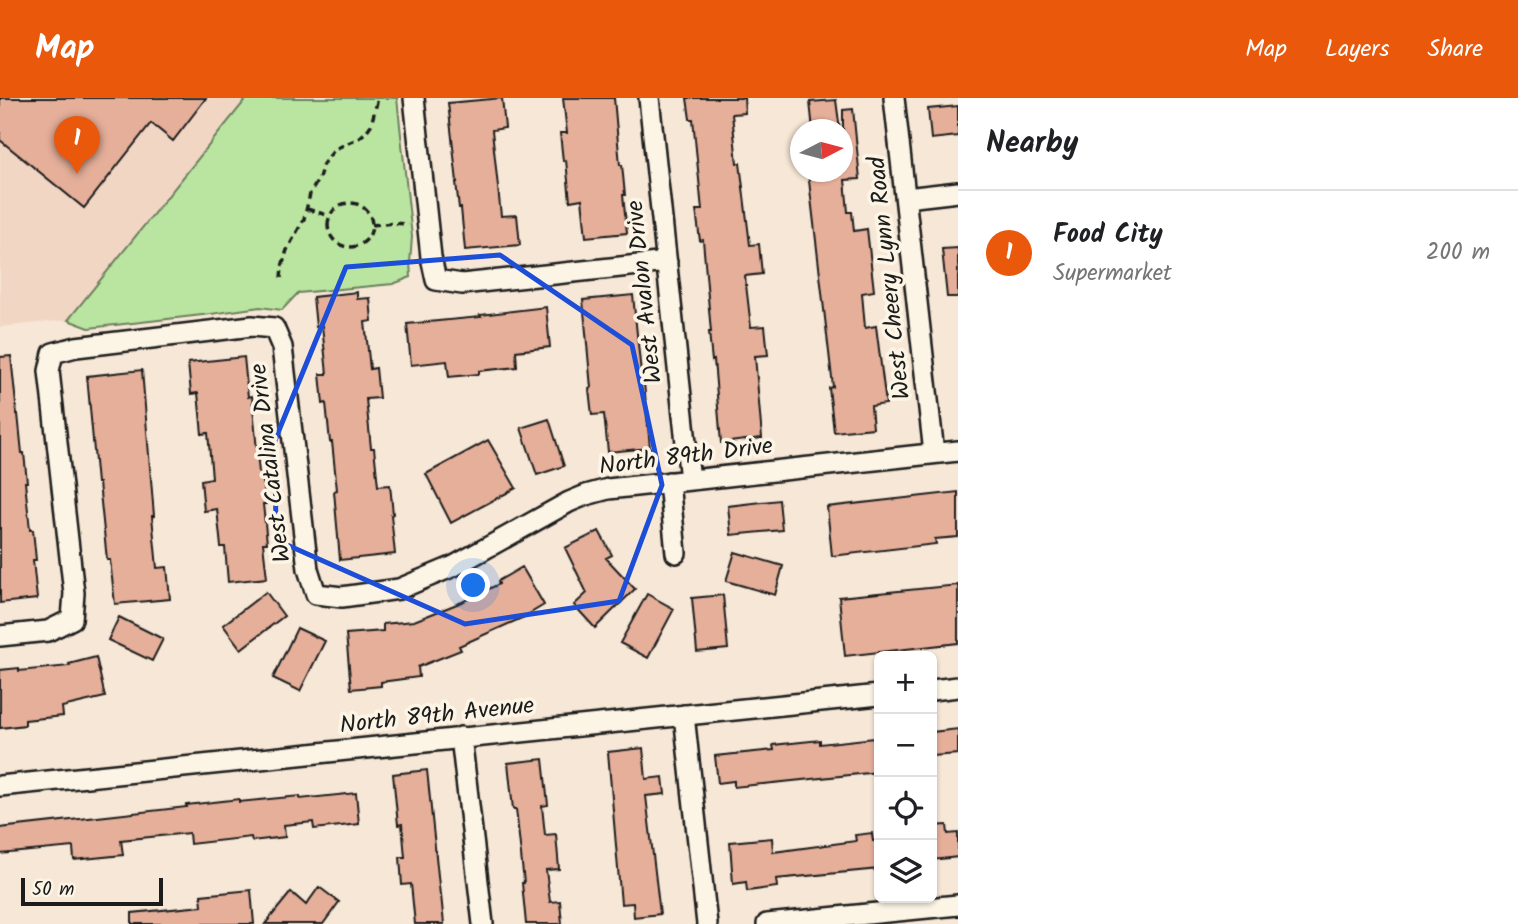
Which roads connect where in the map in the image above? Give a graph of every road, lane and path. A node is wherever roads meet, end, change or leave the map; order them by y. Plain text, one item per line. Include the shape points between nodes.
1 (378, 98) edge
2 (414, 98) edge
3 (649, 98) edge
4 (894, 98) edge
5 (958, 192) edge
6 (906, 198) junction
7 (307, 209) junction
8 (330, 216) junction
9 (410, 224) dead end
10 (372, 225) junction
11 (667, 262) junction
12 (281, 278) dead end
13 (958, 451) edge
14 (934, 453) junction
15 (690, 480) junction
16 (669, 482) junction
17 (676, 553) dead end
18 (316, 594) joint
19 (0, 636) edge
20 (958, 687) edge
21 (937, 689) edge
22 (874, 696) edge
23 (684, 715) junction
24 (461, 737) junction
25 (0, 786) edge
26 (958, 905) edge
27 (921, 917) edge
28 (483, 924) edge
29 (707, 924) edge
30 (767, 924) edge

1 - 7 path via 366,132 335,149 323,164
2 - 11 street via 436,280 462,285
3 - 11 street, West Avalon Drive
4 - 6 street, West Cheery Lynn Road
5 - 6 street
6 - 14 street, West Cheery Lynn Road
7 - 8 path
7 - 12 path via 287,250
8 - 10 path via 340,205 354,203 367,211
8 - 10 path via 332,237 344,246 363,242
9 - 10 path
11 - 15 street, West Avalon Drive
13 - 14 street, North 89th Drive
14 - 15 street, North 89th Drive
15 - 16 street, North 89th Drive
16 - 17 street
16 - 18 street, North 89th Drive via 586,495 454,566 399,589 342,597
18 - 19 street, West Catalina Drive via 308,569 282,346 274,328 252,326 76,347 53,353 49,371 74,593 72,619 48,631
20 - 21 street
22 - 23 street, North 89th Avenue
23 - 24 street, North 89th Avenue
23 - 29 street
24 - 25 street, North 89th Avenue
24 - 28 street
26 - 27 street
27 - 30 street

